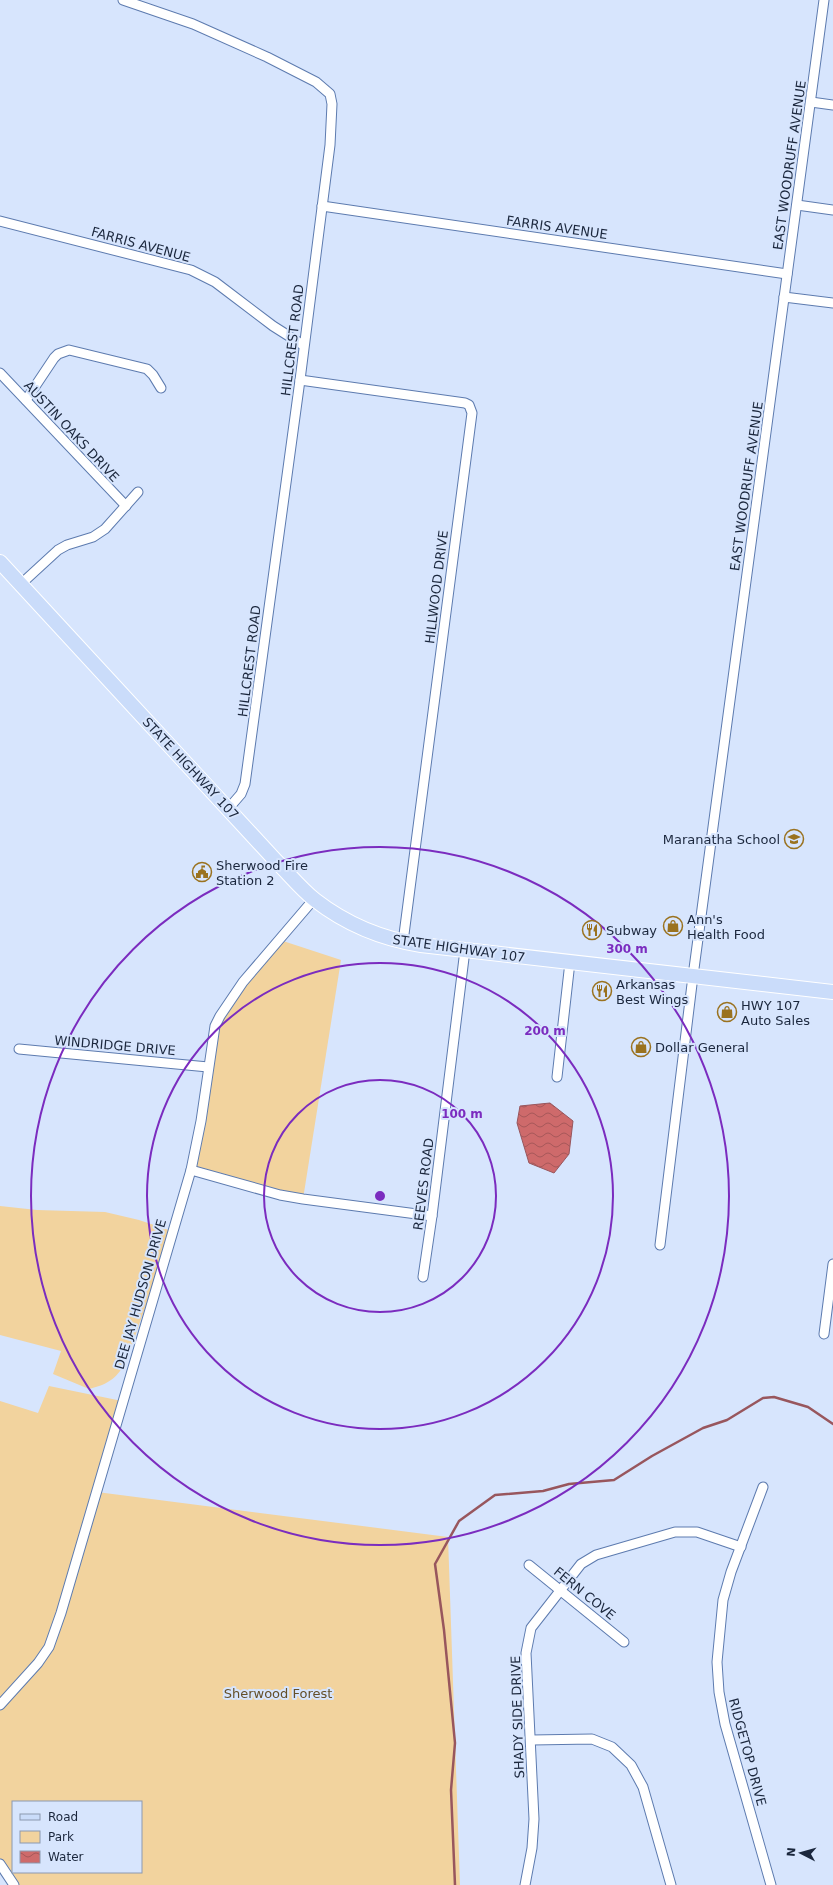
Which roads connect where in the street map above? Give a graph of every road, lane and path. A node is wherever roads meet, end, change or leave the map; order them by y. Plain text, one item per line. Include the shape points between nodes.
1 (123, 0) edge
2 (824, 0) edge
3 (811, 102) junction
4 (833, 104) edge
5 (797, 205) junction
6 (322, 206) junction
7 (833, 210) edge
8 (0, 221) edge
9 (788, 274) junction
10 (784, 297) junction
11 (833, 303) edge
12 (304, 345) junction
13 (0, 373) edge
14 (300, 380) junction
15 (161, 388) dead end
16 (26, 400) junction
17 (138, 492) dead end
18 (126, 506) junction
19 (0, 562) edge
20 (21, 584) junction
21 (228, 809) junction
22 (314, 899) junction
23 (403, 942) junction
24 (465, 950) junction
25 (570, 962) junction
26 (693, 976) junction
27 (833, 992) edge
28 (19, 1049) dead end
29 (208, 1067) junction
30 (557, 1077) dead end
31 (191, 1170) junction
32 (432, 1216) junction
33 (660, 1246) dead end
34 (833, 1264) edge
35 (423, 1278) dead end
36 (824, 1334) dead end
37 (763, 1487) dead end
38 (740, 1547) junction
39 (529, 1565) dead end
40 (560, 1591) junction
41 (624, 1642) dead end
42 (0, 1705) edge
43 (532, 1740) junction
44 (0, 1864) edge
45 (14, 1885) edge
46 (525, 1885) edge
47 (671, 1885) edge
48 (771, 1885) edge

1 - 6 street, HILLCREST ROAD via 193,24 267,57 316,82 330,94 333,113
2 - 3 street, EAST WOODRUFF AVENUE
3 - 4 street
3 - 5 street, EAST WOODRUFF AVENUE
5 - 7 street
5 - 9 street, EAST WOODRUFF AVENUE
6 - 9 street, FARRIS AVENUE
6 - 12 street, HILLCREST ROAD
8 - 12 street, FARRIS AVENUE via 191,270 215,282 273,326
9 - 10 street, EAST WOODRUFF AVENUE
10 - 11 street
10 - 26 street, EAST WOODRUFF AVENUE
12 - 14 street, HILLCREST ROAD
13 - 16 street, AUSTIN OAKS DRIVE
14 - 21 street, HILLCREST ROAD via 245,784 241,794
14 - 23 street, HILLWOOD DRIVE via 465,404 469,405 472,413
15 - 16 street via 147,369 69,350 54,358
16 - 18 street, AUSTIN OAKS DRIVE
17 - 18 street
18 - 20 street via 94,537 58,550
19 - 20 main road, STATE HIGHWAY 107
20 - 21 main road, STATE HIGHWAY 107
21 - 22 main road, STATE HIGHWAY 107
22 - 23 main road, STATE HIGHWAY 107 via 349,922
22 - 29 street, DEE JAY HUDSON DRIVE via 231,998 215,1026
23 - 24 main road, STATE HIGHWAY 107
24 - 25 main road, STATE HIGHWAY 107
24 - 32 street, REEVES ROAD
25 - 26 main road, STATE HIGHWAY 107
25 - 30 street
26 - 27 main road, STATE HIGHWAY 107
26 - 33 street, EAST WOODRUFF AVENUE
28 - 29 street, WINDRIDGE DRIVE
29 - 31 street, DEE JAY HUDSON DRIVE
31 - 32 street via 280,1195
31 - 42 street, DEE JAY HUDSON DRIVE via 49,1647
32 - 35 street, REEVES ROAD
34 - 36 street
37 - 38 street, RIDGETOP DRIVE
38 - 40 street, SHADY SIDE DRIVE via 697,1532 675,1532 596,1555 581,1564
38 - 48 street, RIDGETOP DRIVE via 723,1600 717,1662 719,1692 725,1724
39 - 40 street, FERN COVE
40 - 41 street, FERN COVE
40 - 43 street, SHADY SIDE DRIVE via 531,1628 528,1640 526,1653
43 - 46 street, SHADY SIDE DRIVE via 534,1819
43 - 47 street via 592,1739 612,1747 630,1765 643,1787
44 - 45 street

